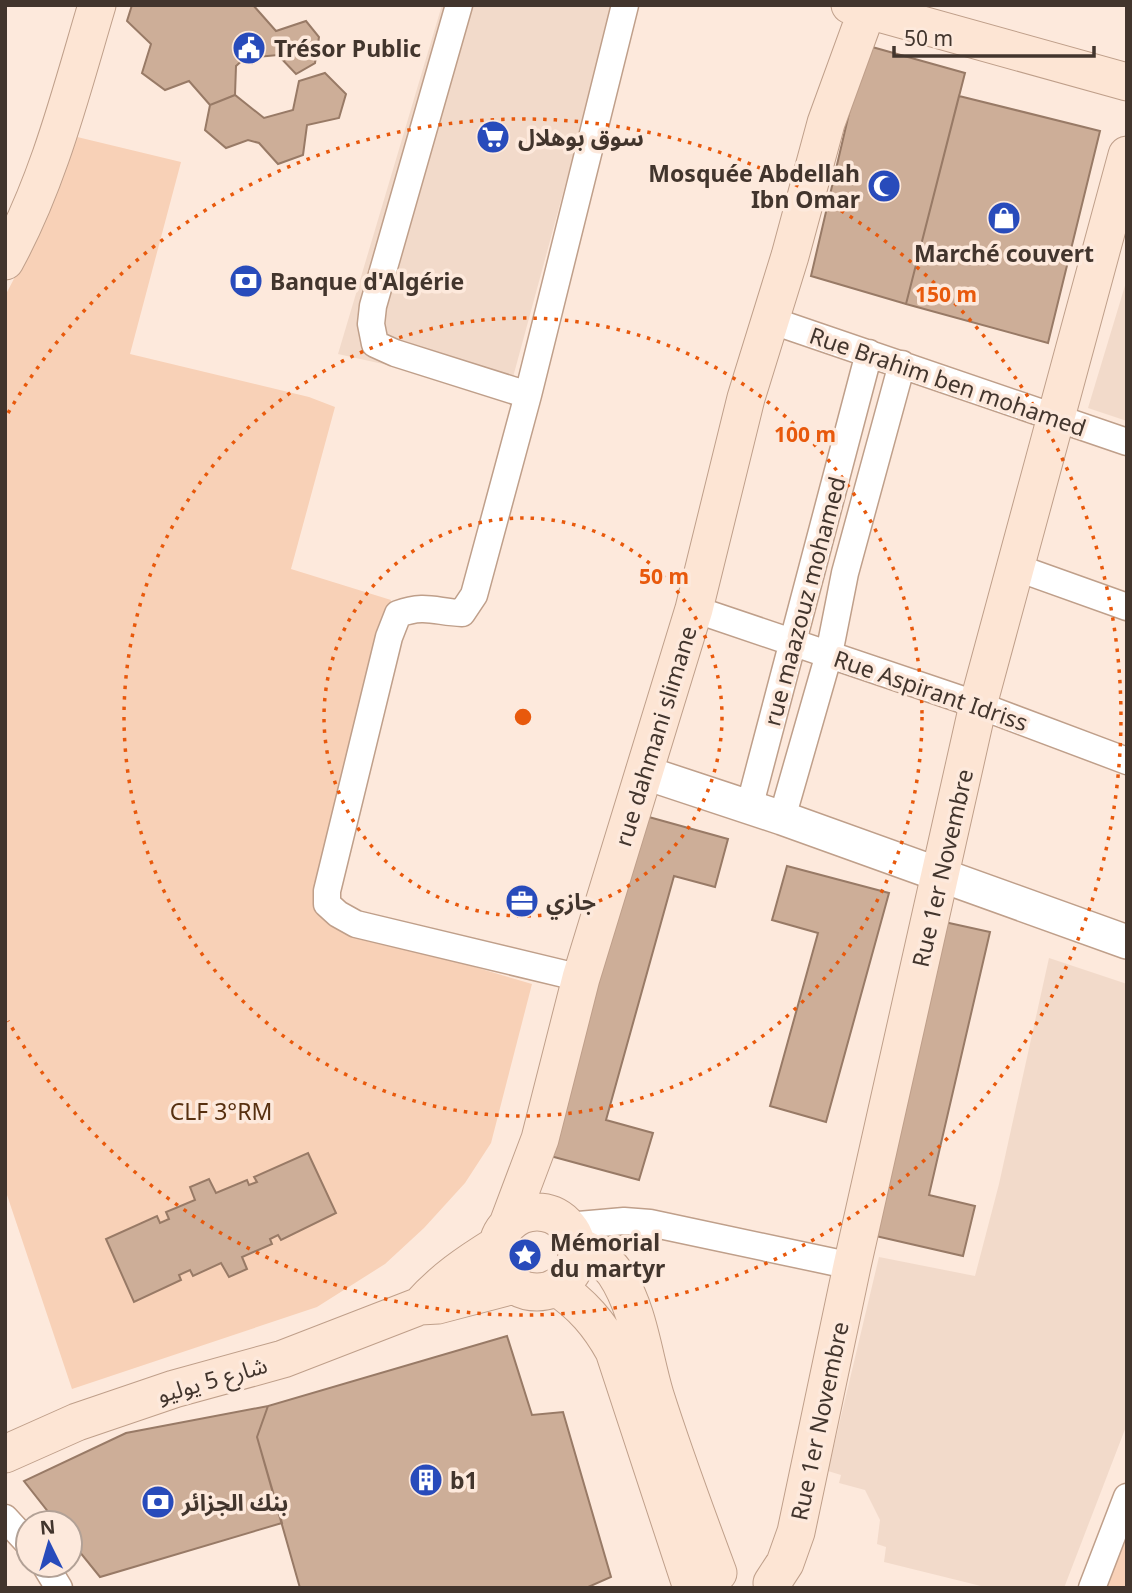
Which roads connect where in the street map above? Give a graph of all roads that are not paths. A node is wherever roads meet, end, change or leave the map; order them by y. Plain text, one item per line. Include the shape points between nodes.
1 (97, 5) edge
2 (459, 5) edge
3 (625, 5) edge
4 (862, 7) edge
5 (1127, 82) edge
6 (1127, 155) edge
7 (15, 216) edge
8 (5, 261) edge
9 (770, 320) junction
10 (869, 353) junction
11 (902, 364) junction
12 (528, 394) junction
13 (1056, 418) junction
14 (1127, 442) edge
15 (1015, 567) junction
16 (1127, 607) edge
17 (694, 609) junction
18 (793, 642) junction
19 (829, 654) junction
20 (978, 705) junction
21 (1127, 761) edge
22 (643, 772) junction
23 (749, 808) junction
24 (782, 818) junction
25 (940, 875) junction
26 (1127, 942) edge
27 (581, 978) junction
28 (503, 1234) junction
29 (571, 1235) junction
30 (852, 1266) junction
31 (514, 1285) junction
32 (556, 1287) junction
33 (420, 1307) junction
34 (5, 1454) edge
35 (1127, 1497) edge
36 (705, 1583) edge
37 (774, 1585) edge
38 (1092, 1588) edge

1 - 7 main road via 60,130
2 - 12 street via 371,324 375,344 395,353
3 - 12 street
4 - 5 main road
4 - 9 main road, rue dahmani slimane
6 - 13 main road, Rue 1er Novembre
7 - 8 main road
9 - 10 street, Rue Brahim ben mohamed
9 - 17 main road, rue dahmani slimane
10 - 11 street, Rue Brahim ben mohamed
10 - 18 street, rue maazouz mohamed
11 - 13 street, Rue Brahim ben mohamed
11 - 19 street, rue maazouz mohamed via 845,573
12 - 27 street via 474,595 462,613 430,607 398,614 327,904 356,924
13 - 14 street, Rue Brahim ben mohamed
13 - 15 main road, Rue 1er Novembre
15 - 16 street
15 - 20 main road, Rue 1er Novembre
17 - 18 street, Rue Aspirant Idriss
17 - 22 main road, rue dahmani slimane
18 - 19 street, Rue Aspirant Idriss
18 - 23 street, rue maazouz mohamed
19 - 20 street, Rue Aspirant Idriss
19 - 24 street, rue maazouz mohamed
20 - 21 street, Rue Aspirant Idriss
20 - 25 main road, Rue 1er Novembre
22 - 23 street
22 - 27 main road, rue dahmani slimane
23 - 24 street
24 - 25 street
25 - 26 street
25 - 30 main road, Rue 1er Novembre
27 - 28 main road, rue dahmani slimane via 540,1139
28 - 29 main road via 527,1214 538,1212 548,1214
28 - 31 main road via 499,1268
28 - 33 main road, شارع 5 يوليو via 436,1288
29 - 30 street via 624,1221 650,1223
29 - 32 main road via 574,1266
29 - 36 main road via 606,1264 627,1295
30 - 37 main road, Rue 1er Novembre via 796,1532
31 - 32 main road via 535,1292
31 - 33 main road, شارع 5 يوليو
32 - 36 main road via 590,1315 614,1351
33 - 34 main road, شارع 5 يوليو via 284,1359 77,1422
35 - 38 street
36 - 37 main road via 727,1569 747,1568 757,1570

